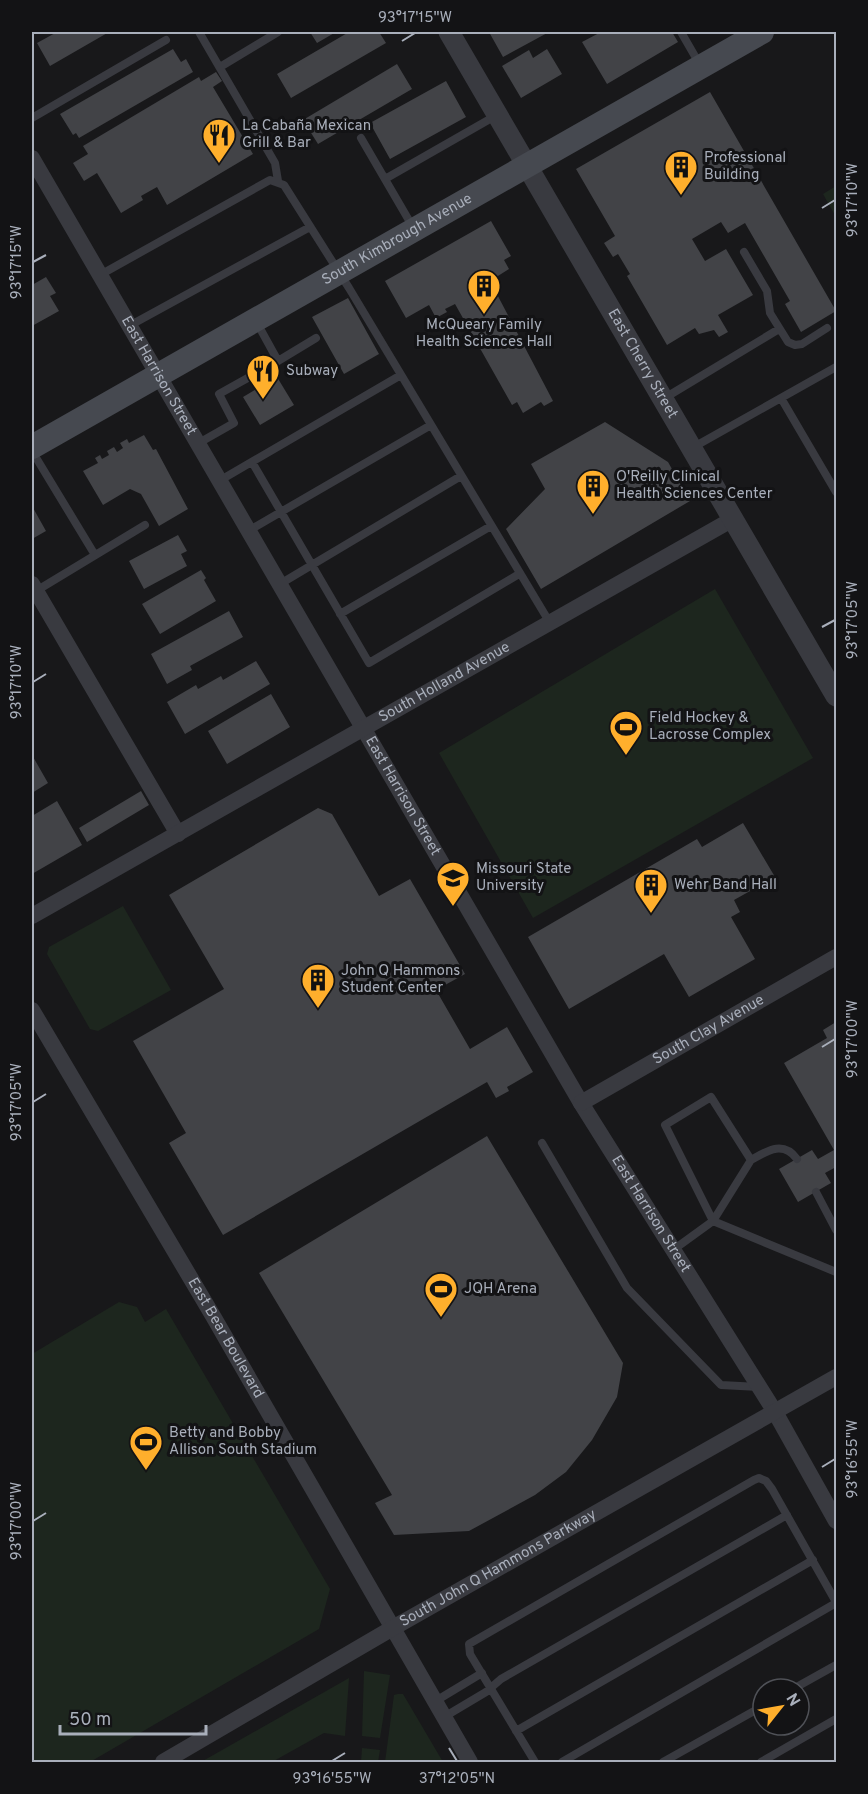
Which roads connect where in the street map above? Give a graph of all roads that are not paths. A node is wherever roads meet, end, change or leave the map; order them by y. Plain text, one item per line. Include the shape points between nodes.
1 (199, 32) edge
2 (278, 32) edge
3 (449, 32) edge
4 (681, 32) edge
5 (754, 33) edge
6 (166, 40) dead end
7 (701, 66) junction
8 (220, 67) junction
9 (497, 115) junction
10 (32, 118) edge
11 (361, 138) dead end
12 (32, 158) edge
13 (526, 166) junction
14 (385, 179) junction
15 (278, 181) junction
16 (310, 227) junction
17 (414, 230) junction
18 (744, 252) dead end
19 (339, 272) junction
20 (99, 276) junction
21 (255, 320) junction
22 (129, 327) junction
23 (779, 328) junction
24 (827, 328) dead end
25 (316, 338) dead end
26 (278, 361) junction
27 (837, 367) edge
28 (157, 375) junction
29 (401, 375) junction
30 (781, 398) junction
31 (663, 399) junction
32 (431, 425) junction
33 (197, 444) junction
34 (32, 447) edge
35 (691, 448) junction
36 (32, 452) edge
37 (252, 462) junction
38 (461, 476) junction
39 (219, 481) junction
40 (837, 492) edge
41 (281, 511) junction
42 (733, 519) junction
43 (144, 525) dead end
44 (491, 526) junction
45 (248, 531) junction
46 (95, 555) junction
47 (312, 565) junction
48 (519, 574) junction
49 (280, 584) junction
50 (34, 588) edge
51 (340, 614) junction
52 (550, 623) junction
53 (837, 696) edge
54 (364, 728) junction
55 (178, 834) junction
56 (32, 916) edge
57 (837, 957) edge
58 (32, 1010) edge
59 (581, 1103) junction
60 (542, 1143) dead end
61 (797, 1159) dead end
62 (751, 1160) junction
63 (816, 1192) dead end
64 (713, 1221) junction
65 (837, 1230) edge
66 (673, 1250) junction
67 (837, 1272) edge
68 (837, 1377) edge
69 (759, 1387) junction
70 (775, 1413) junction
71 (787, 1515) junction
72 (837, 1521) edge
73 (813, 1560) junction
74 (837, 1603) edge
75 (391, 1629) junction
76 (837, 1665) edge
77 (482, 1673) junction
78 (811, 1680) edge
79 (490, 1687) junction
80 (434, 1702) junction
81 (751, 1713) edge
82 (444, 1718) junction
83 (837, 1719) edge
84 (516, 1731) junction
85 (163, 1762) edge
86 (470, 1762) edge
87 (535, 1762) edge
88 (562, 1762) edge
89 (663, 1762) edge
90 (761, 1762) edge

1 - 8 lane
2 - 8 lane
3 - 9 street, East Cherry Street
4 - 7 lane
5 - 7 main road, South Kimbrough Avenue
6 - 10 lane
7 - 13 main road, South Kimbrough Avenue
8 - 15 lane via 275,163
9 - 13 street, East Cherry Street
9 - 14 lane
11 - 14 lane
12 - 20 street, East Harrison Street
13 - 17 main road, South Kimbrough Avenue
13 - 31 street, East Cherry Street
14 - 17 lane
15 - 16 lane
15 - 20 lane via 270,180
16 - 19 lane
16 - 22 lane
17 - 19 main road, South Kimbrough Avenue
18 - 23 lane via 767,291 770,313
19 - 21 main road, South Kimbrough Avenue
19 - 29 lane
20 - 22 street, East Harrison Street
21 - 26 lane
21 - 28 main road, South Kimbrough Avenue
22 - 28 street, East Harrison Street
23 - 24 lane via 788,342 795,345
23 - 31 lane
25 - 26 lane
26 - 33 lane via 219,394 234,423
27 - 30 lane
28 - 33 street, East Harrison Street
28 - 34 main road, South Kimbrough Avenue
29 - 32 lane
29 - 37 lane
30 - 35 lane
30 - 40 lane
31 - 35 street, East Cherry Street
32 - 38 lane
32 - 41 lane
33 - 39 street, East Harrison Street
35 - 42 street, East Cherry Street
36 - 46 lane
37 - 39 lane
37 - 41 lane
38 - 44 lane
38 - 47 lane
39 - 45 street, East Harrison Street
41 - 45 lane
41 - 47 lane
42 - 52 street, South Holland Avenue
42 - 53 street, East Cherry Street
43 - 46 lane
44 - 48 lane
44 - 51 lane
45 - 49 street, East Harrison Street
46 - 50 lane
47 - 49 lane
47 - 51 lane
48 - 51 lane via 369,663
48 - 52 lane
49 - 54 street, East Harrison Street
50 - 55 street
52 - 54 street, South Holland Avenue
54 - 55 street, South Holland Avenue
54 - 59 street, East Harrison Street
55 - 56 street, South Holland Avenue
57 - 59 street, South Clay Avenue
58 - 75 street, East Bear Boulevard via 213,1316
59 - 66 street, East Harrison Street
60 - 69 lane via 627,1288 721,1385
61 - 62 lane via 779,1148
62 - 64 lane
62 - 64 lane via 711,1097 665,1125
63 - 65 lane
64 - 66 lane
64 - 67 lane
66 - 69 street, East Harrison Street
68 - 70 street, South John Q Hammons Parkway
69 - 70 street, East Harrison Street
70 - 72 street, East Harrison Street
70 - 75 street, South John Q Hammons Parkway
71 - 73 lane
71 - 77 lane via 766,1481 759,1478 469,1644 470,1654
71 - 79 lane
73 - 74 lane
73 - 84 lane
74 - 88 lane
75 - 80 street, East Bear Boulevard
75 - 85 street, South John Q Hammons Parkway
76 - 78 lane
77 - 79 lane
77 - 80 lane
79 - 82 lane
79 - 84 lane
80 - 82 street, East Bear Boulevard
81 - 89 lane
82 - 86 street, East Bear Boulevard
83 - 90 lane
84 - 87 lane

